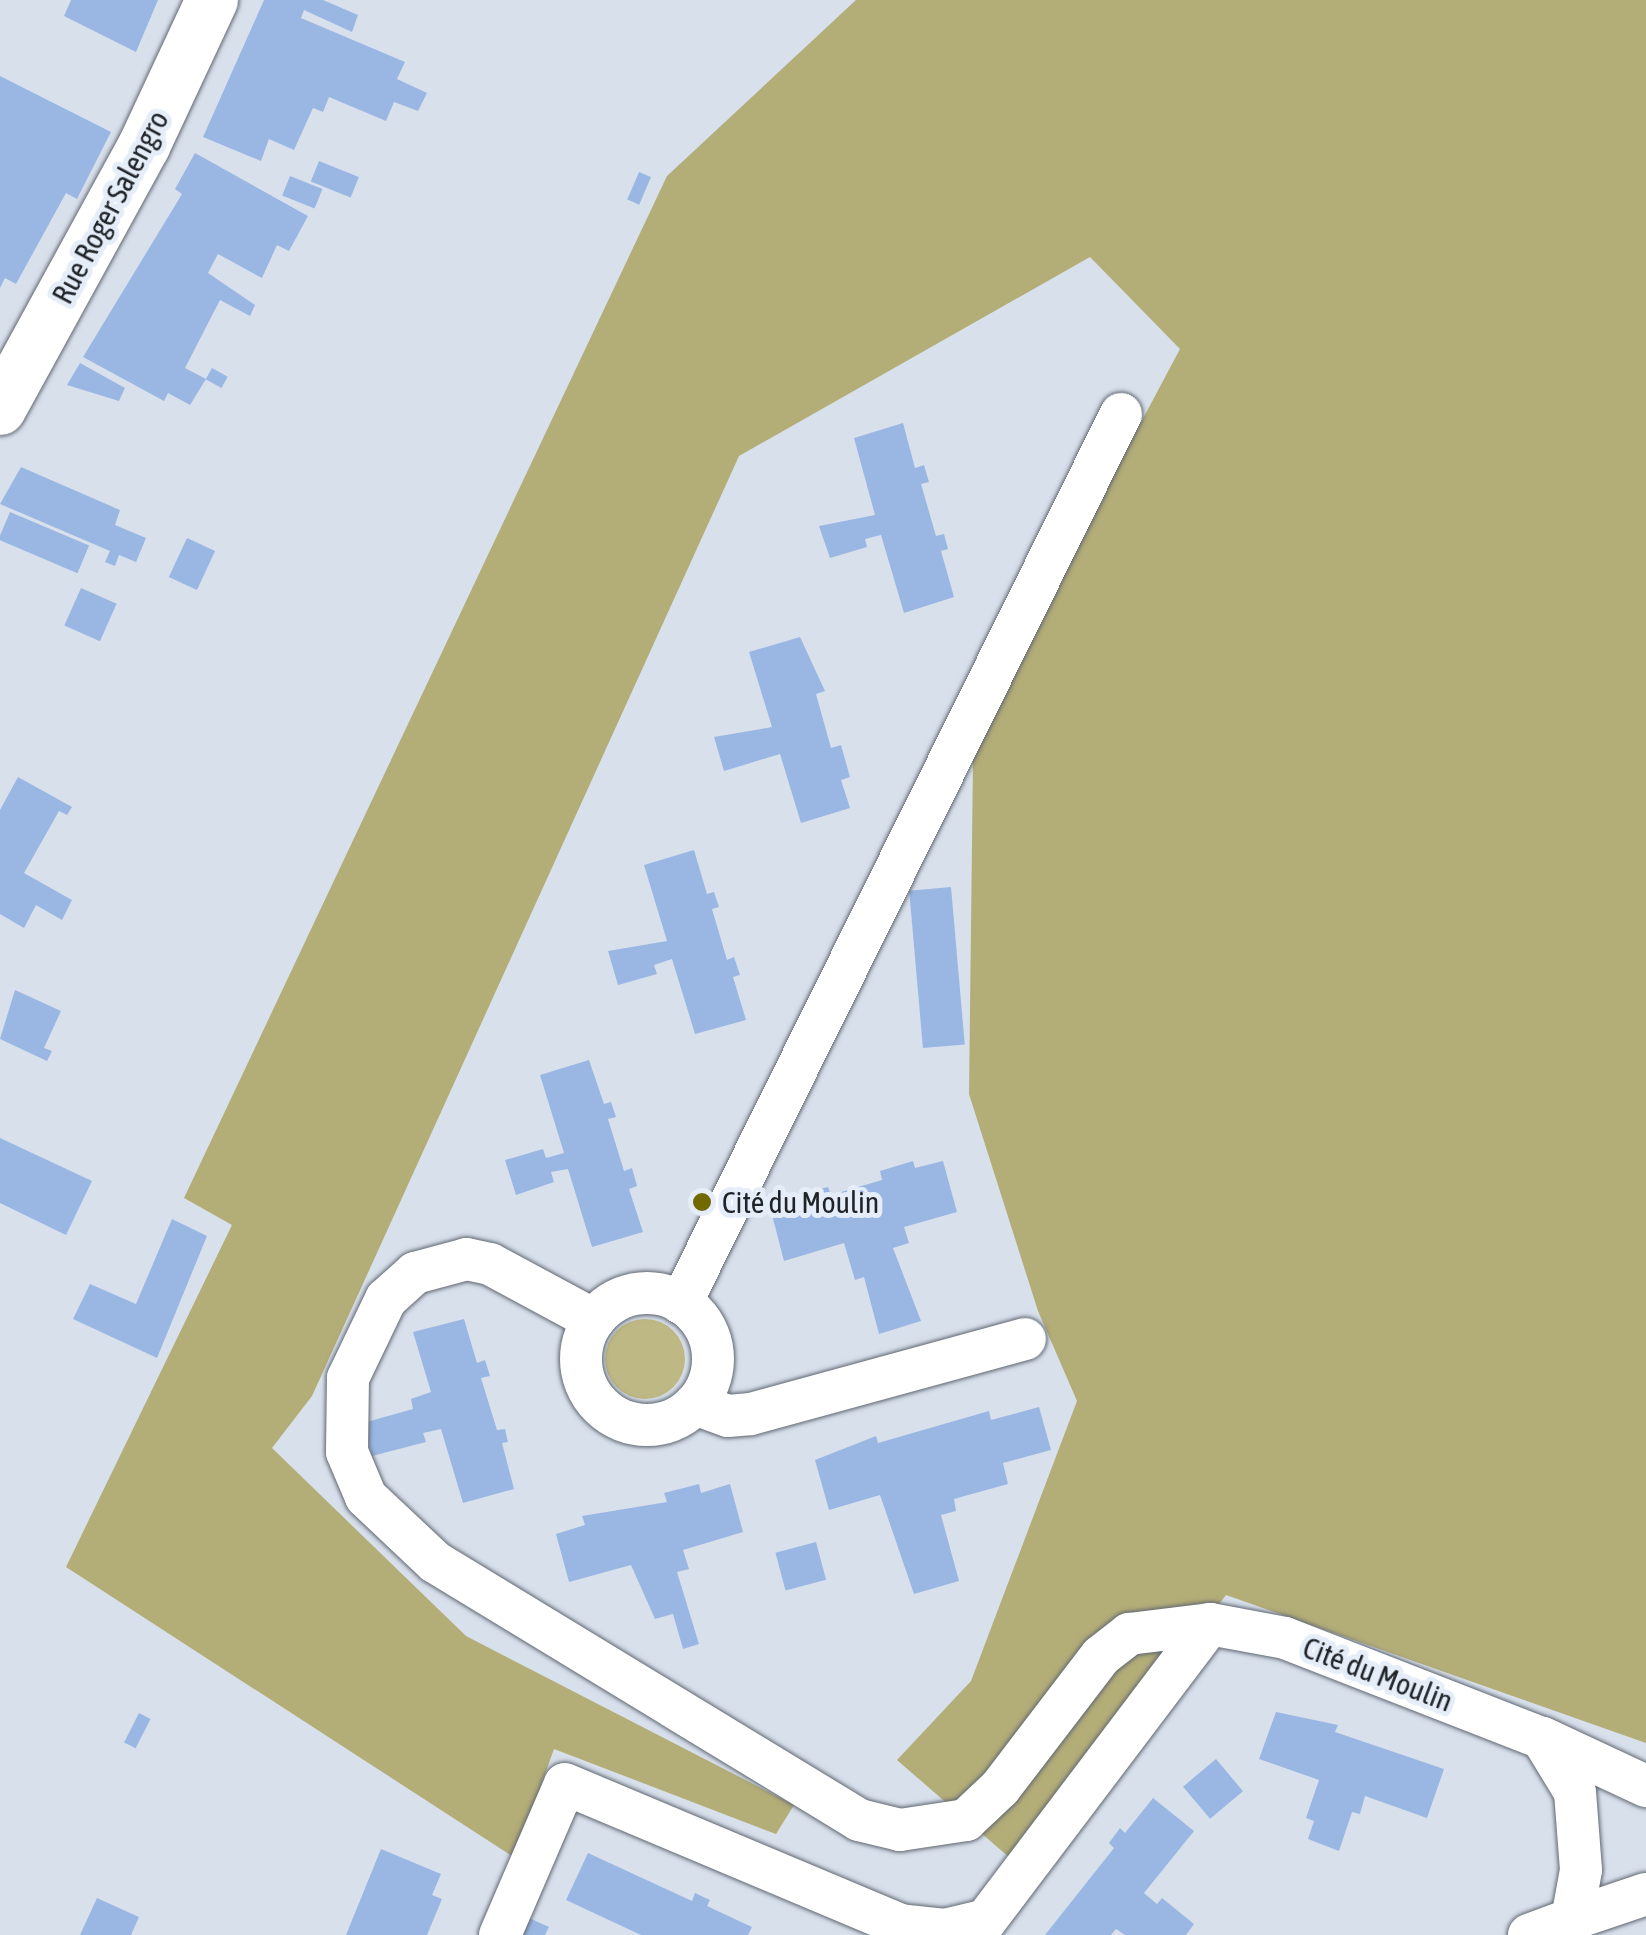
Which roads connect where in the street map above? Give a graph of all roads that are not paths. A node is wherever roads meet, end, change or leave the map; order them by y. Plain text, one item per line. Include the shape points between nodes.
1 (212, 0) edge
2 (0, 410) edge
3 (1121, 414) dead end
4 (681, 1303) junction
5 (594, 1320) junction
6 (1024, 1339) dead end
7 (696, 1404) junction
8 (1210, 1624) junction
9 (1542, 1738) junction
10 (1646, 1786) edge
11 (1646, 1894) edge
12 (1572, 1919) junction
13 (500, 1935) edge
14 (1529, 1935) edge

1 - 2 street, Rue Roger Salengro via 144,146
3 - 4 street
4 - 5 street via 642,1293 612,1304
4 - 7 street via 701,1322 713,1355
5 - 7 street via 582,1343 581,1370 608,1413 631,1424 658,1424
5 - 8 street, Cité du Moulin via 478,1261 441,1262 403,1281 358,1349 345,1392 347,1452 360,1487 435,1562 859,1820 900,1830 966,1820 1000,1788 1113,1644 1149,1629
6 - 7 street via 751,1414 728,1416
8 - 9 street, Cité du Moulin via 1285,1638
8 - 13 street via 986,1920 945,1930 900,1925 565,1784
9 - 10 street, Cité du Moulin
9 - 12 street via 1566,1772 1580,1814 1581,1870
11 - 12 street
12 - 14 street

